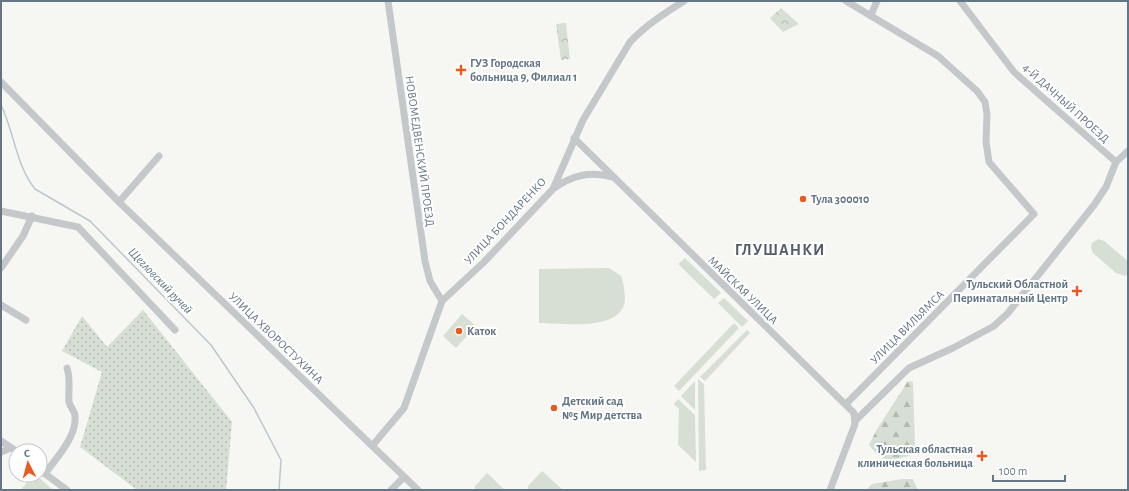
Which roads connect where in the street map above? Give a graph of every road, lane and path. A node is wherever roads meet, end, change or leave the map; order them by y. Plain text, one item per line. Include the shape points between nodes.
1 (388, 1) edge
2 (684, 1) edge
3 (846, 1) edge
4 (877, 1) edge
5 (960, 1) edge
6 (871, 15) junction
7 (1, 82) edge
8 (574, 138) junction
9 (1128, 151) edge
10 (159, 156) dead end
11 (1116, 162) junction
12 (614, 177) junction
13 (553, 189) junction
14 (119, 202) junction
15 (1, 211) edge
16 (32, 216) junction
17 (1, 268) edge
18 (442, 301) junction
19 (1, 305) edge
20 (26, 320) dead end
21 (175, 330) dead end
22 (67, 368) dead end
23 (846, 404) junction
24 (856, 420) junction
25 (372, 446) junction
26 (48, 466) edge
27 (48, 476) edge
28 (404, 477) junction
29 (67, 490) edge
30 (391, 490) edge
31 (418, 490) edge
32 (830, 490) edge

1 - 18 street, НОВОМЕДВЕНСКИЙ ПРОЕЗД via 425,261 430,281
2 - 8 street, УЛИЦА БОНДАРЕНКО via 654,20 630,42
3 - 6 street
4 - 6 street
5 - 11 street, 4-Й ДАЧНЫЙ ПРОЕЗД via 1014,72
6 - 23 street, УЛИЦА ВИЛЬЯМСА via 938,56 977,91 984,102 987,114 986,142 989,162 1034,214
7 - 14 street, УЛИЦА ХВОРОСТУХИНА
8 - 12 street, МАЙСКАЯ УЛИЦА
8 - 13 street, УЛИЦА БОНДАРЕНКО
9 - 11 street
10 - 14 street
11 - 24 street via 1106,187 1094,205 1008,313 994,326 954,348 909,368
12 - 13 street via 580,175 565,180
12 - 23 street, МАЙСКАЯ УЛИЦА via 754,317
13 - 18 street, УЛИЦА БОНДАРЕНКО via 484,262
14 - 25 street, УЛИЦА ХВОРОСТУХИНА
15 - 16 street
16 - 17 street via 23,236
16 - 21 street via 78,227
18 - 25 street, УЛИЦА БОНДАРЕНКО via 404,408
19 - 20 street
22 - 26 street via 70,378 69,404 75,416 73,430 66,444
23 - 24 street, МАЙСКАЯ УЛИЦА via 854,413
24 - 32 street
25 - 28 street, УЛИЦА ХВОРОСТУХИНА
27 - 29 street
28 - 30 street
28 - 31 street, УЛИЦА ХВОРОСТУХИНА

